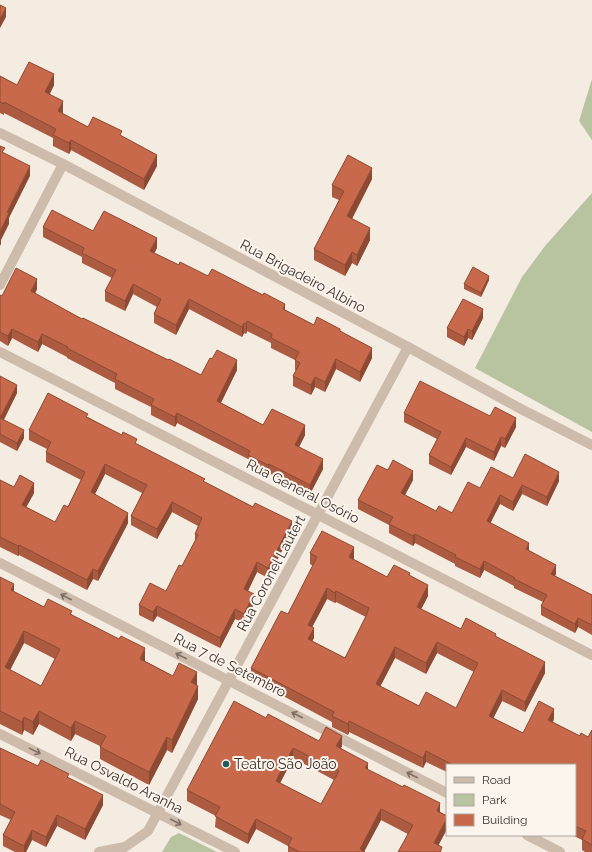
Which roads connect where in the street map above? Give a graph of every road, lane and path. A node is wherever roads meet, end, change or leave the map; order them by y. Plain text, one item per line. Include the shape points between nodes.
1 (0, 133) edge
2 (63, 164) junction
3 (0, 285) edge
4 (408, 347) junction
5 (0, 352) edge
6 (592, 445) edge
7 (318, 514) junction
8 (0, 563) edge
9 (592, 655) edge
10 (229, 680) junction
11 (0, 734) edge
12 (446, 792) edge
13 (158, 812) junction
14 (529, 836) edge
15 (98, 852) edge
16 (234, 852) edge
17 (560, 852) edge

1 - 2 street, Rua Brigadeiro Albino
2 - 3 street
2 - 4 street, Rua Brigadeiro Albino
4 - 6 street, Rua Brigadeiro Albino
4 - 7 street, Rua Coronel Lautert
5 - 7 street, Rua General Osório
7 - 9 street, Rua General Osório
7 - 10 street, Rua Coronel Lautert
10 -> 8 street, Rua 7 de Setembro
12 -> 10 street, Rua 7 de Setembro
10 - 13 street, Rua Coronel Lautert
11 -> 13 street, Rua Osvaldo Aranha
13 - 15 street, Rua Coronel Lautert via 148,831 125,847
13 -> 16 street, Rua Osvaldo Aranha
14 - 17 street

